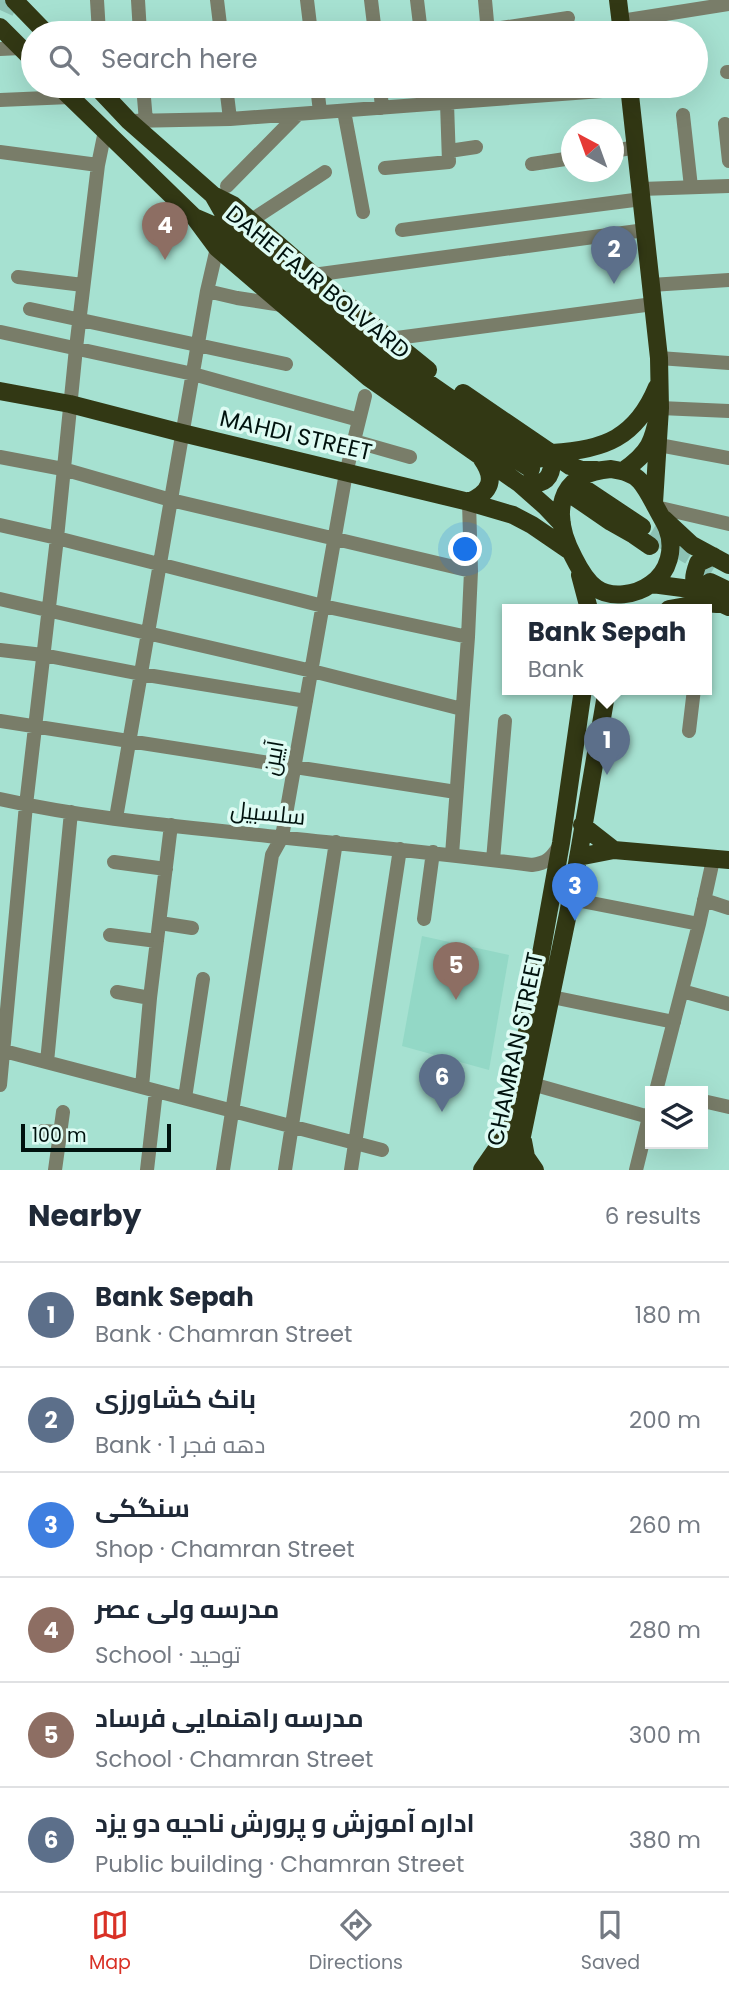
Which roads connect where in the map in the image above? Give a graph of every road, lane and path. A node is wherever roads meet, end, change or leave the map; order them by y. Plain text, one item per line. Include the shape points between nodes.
1 (14, 0) tunnel mouth
2 (97, 0) edge
3 (138, 0) edge
4 (217, 0) edge
5 (307, 0) edge
6 (371, 0) edge
7 (417, 0) edge
8 (485, 0) edge
9 (618, 0) edge
10 (729, 4) edge
11 (568, 18) dead end
12 (34, 21) edge
13 (98, 21) edge
14 (139, 21) edge
15 (220, 21) edge
16 (310, 21) edge
17 (374, 21) edge
18 (420, 21) edge
19 (487, 21) edge
20 (551, 21) edge
21 (621, 21) edge
22 (650, 21) edge
23 (0, 27) edge
24 (21, 48) edge
25 (0, 49) edge
26 (21, 53) edge
27 (21, 97) edge
28 (72, 98) edge
29 (112, 98) edge
30 (141, 98) edge
31 (227, 98) edge
32 (318, 98) edge
33 (381, 98) edge
34 (428, 98) edge
35 (470, 98) edge
36 (630, 98) edge
37 (0, 100) edge
38 (447, 103) junction
39 (429, 104) junction
40 (382, 108) junction
41 (344, 111) junction
42 (320, 112) junction
43 (298, 114) junction
44 (683, 115) dead end
45 (230, 119) junction
46 (137, 121) junction
47 (725, 124) dead end
48 (105, 131) junction
49 (476, 147) dead end
50 (636, 147) junction
51 (624, 149) edge
52 (449, 151) junction
53 (0, 152) edge
54 (561, 160) edge
55 (729, 161) edge
56 (532, 164) dead end
57 (98, 165) junction
58 (385, 167) dead end
59 (325, 172) dead end
60 (729, 186) edge
61 (691, 187) junction
62 (220, 190) junction
63 (642, 194) junction
64 (363, 212) dead end
65 (194, 217) junction
66 (250, 221) junction
67 (402, 230) dead end
68 (645, 230) junction
69 (217, 248) junction
70 (313, 275) junction
71 (18, 277) dead end
72 (729, 280) edge
73 (83, 285) junction
74 (650, 285) junction
75 (207, 291) junction
76 (653, 304) junction
77 (282, 305) junction
78 (30, 309) dead end
79 (79, 319) junction
80 (1, 332) edge
81 (389, 339) junction
82 (198, 344) junction
83 (76, 348) junction
84 (659, 358) junction
85 (729, 363) edge
86 (286, 364) dead end
87 (193, 374) junction
88 (660, 380) junction
89 (0, 391) edge
90 (365, 396) dead end
91 (70, 404) junction
92 (660, 408) junction
93 (729, 411) edge
94 (359, 420) junction
95 (182, 433) junction
96 (354, 441) junction
97 (659, 445) junction
98 (0, 457) edge
99 (410, 457) dead end
100 (481, 458) junction
101 (729, 458) edge
102 (541, 460) junction
103 (63, 469) junction
104 (597, 470) junction
105 (623, 471) junction
106 (346, 473) junction
107 (520, 484) junction
108 (580, 494) dead end
109 (171, 500) junction
110 (469, 502) junction
111 (657, 509) junction
112 (562, 524) junction
113 (729, 524) edge
114 (0, 525) edge
115 (57, 538) junction
116 (651, 539) tunnel mouth
117 (334, 540) junction
118 (573, 556) junction
119 (160, 565) junction
120 (471, 571) junction
121 (713, 582) edge
122 (652, 584) junction
123 (0, 599) edge
124 (628, 601) edge
125 (727, 601) edge
126 (587, 604) edge
127 (677, 604) edge
128 (323, 606) junction
129 (48, 611) junction
130 (148, 633) junction
131 (468, 637) junction
132 (0, 650) edge
133 (43, 655) junction
134 (312, 671) junction
135 (141, 674) junction
136 (582, 695) edge
137 (606, 695) edge
138 (693, 695) edge
139 (306, 701) junction
140 (462, 709) junction
141 (0, 721) edge
142 (505, 721) dead end
143 (35, 726) junction
144 (689, 731) dead end
145 (129, 741) junction
146 (295, 766) junction
147 (456, 792) junction
148 (0, 799) edge
149 (26, 805) junction
150 (71, 812) junction
151 (116, 818) junction
152 (171, 825) junction
153 (582, 825) junction
154 (282, 837) junction
155 (335, 842) junction
156 (561, 843) junction
157 (400, 849) junction
158 (614, 850) junction
159 (433, 852) junction
160 (452, 855) junction
161 (578, 857) junction
162 (493, 860) junction
163 (721, 860) edge
164 (114, 862) dead end
165 (533, 865) junction
166 (166, 869) junction
167 (550, 899) junction
168 (571, 899) junction
169 (705, 900) junction
170 (729, 908) edge
171 (424, 919) dead end
172 (160, 923) junction
173 (699, 924) junction
174 (192, 928) dead end
175 (110, 935) dead end
176 (157, 941) junction
177 (6, 960) edge
178 (203, 979) dead end
179 (682, 991) junction
180 (117, 992) dead end
181 (552, 996) junction
182 (150, 998) junction
183 (729, 1004) edge
184 (674, 1022) junction
185 (3, 1043) edge
186 (47, 1062) junction
187 (0, 1082) edge
188 (525, 1082) junction
189 (659, 1086) edge
190 (149, 1089) junction
191 (185, 1098) junction
192 (708, 1102) edge
193 (729, 1107) edge
194 (233, 1110) junction
195 (63, 1112) dead end
196 (645, 1114) edge
197 (291, 1126) junction
198 (43, 1130) dead end
199 (60, 1132) junction
200 (515, 1132) junction
201 (645, 1135) edge
202 (354, 1143) junction
203 (382, 1150) dead end
204 (55, 1170) edge
205 (148, 1170) edge
206 (223, 1170) edge
207 (285, 1170) edge
208 (351, 1170) edge
209 (482, 1170) edge
210 (502, 1170) edge
211 (515, 1170) edge
212 (534, 1170) edge
213 (636, 1170) edge

1 - 12 main road
2 - 13 street
3 - 14 street
4 - 15 street
5 - 16 street
6 - 17 street
7 - 18 street
8 - 19 street
9 - 21 main road
10 - 22 street
11 - 20 street
23 - 24 main road
25 - 26 street
27 - 37 street
28 - 48 main road, DAHE FAJR BOLVARD
29 - 46 main road, DAHE FAJR BOLVARD
30 - 46 street
31 - 45 street
32 - 42 street
33 - 40 street
34 - 39 street
35 - 38 street
36 - 50 main road
38 - 39 street
38 - 52 street
39 - 40 street
40 - 41 street
41 - 42 street
41 - 64 street
42 - 43 street
43 - 45 street
43 - 62 street
44 - 61 street
45 - 46 street
46 - 62 main road, DAHE FAJR BOLVARD
47 - 55 street
48 - 57 street
48 - 65 main road, DAHE FAJR BOLVARD
49 - 52 street
50 - 51 street
50 - 63 main road
52 - 58 street via 449,162
53 - 57 street
54 - 56 street
57 - 73 street
59 - 66 street
60 - 61 street
61 - 63 street
62 - 66 main road
62 - 102 main road, DAHE FAJR BOLVARD via 225,216 310,292 372,344
63 - 67 street
63 - 68 main road
65 - 69 main road
65 - 102 main road, DAHE FAJR BOLVARD via 215,226 358,351 492,444
66 - 70 main road
68 - 70 street
68 - 74 main road
69 - 75 street
69 - 77 main road
70 - 81 main road
71 - 73 street
72 - 74 street
73 - 79 street
74 - 76 main road
75 - 77 street
75 - 82 street
76 - 81 street
76 - 84 main road
77 - 100 main road via 369,378
78 - 79 street
79 - 82 street
79 - 83 street
80 - 83 street
81 - 102 main road
82 - 86 street
82 - 87 street
83 - 87 street
83 - 91 street
84 - 85 street
84 - 88 main road
87 - 94 street
87 - 95 street
88 - 92 main road
88 - 102 main road via 638,423 618,437 597,448
89 - 91 main road, MAHDI STREET
90 - 94 street, آیین
91 - 95 main road, MAHDI STREET
91 - 103 street
92 - 93 street
92 - 97 main road
92 - 105 main road via 653,439 641,459
94 - 96 street, آیین
95 - 106 main road, MAHDI STREET
95 - 109 street
96 - 99 street
96 - 106 street, آیین
97 - 101 street
97 - 111 main road
98 - 103 street
100 - 107 main road
100 - 110 main road via 489,470 490,484 482,496
102 - 104 main road
102 - 107 main road via 553,464 551,475 542,484
103 - 109 street
103 - 115 street
104 - 105 main road
104 - 112 main road via 572,484 562,499
105 - 111 main road via 640,480
106 - 110 main road, MAHDI STREET
106 - 117 street, آیین
107 - 112 main road
108 - 116 main road
109 - 117 street
109 - 119 street
110 - 118 main road, MAHDI STREET via 532,524
110 - 120 street
111 - 113 street
111 - 121 main road via 692,545
111 - 122 main road via 671,548 667,566
112 - 118 main road
114 - 115 street
115 - 119 street
115 - 129 street
117 - 120 street
117 - 128 street, آیین
118 - 124 main road via 596,588
118 - 126 main road
119 - 128 street
119 - 130 street
120 - 131 street
121 - 122 main road via 690,589
121 - 125 main road
121 - 127 main road
122 - 124 main road
123 - 129 street
128 - 131 street
128 - 134 street, آیین
129 - 130 street
129 - 133 street
130 - 134 street
130 - 135 street
131 - 140 street
132 - 133 street
133 - 135 street
133 - 143 street
134 - 139 street, آیین
134 - 140 street
135 - 139 street
135 - 145 street
136 - 156 main road, CHAMRAN STREET
137 - 153 main road, CHAMRAN STREET
138 - 144 street
139 - 146 street, آیین
140 - 147 street
141 - 143 street
142 - 162 street
143 - 145 street
143 - 149 street
145 - 146 street
145 - 151 street
146 - 147 street
146 - 154 street, آیین
147 - 160 street
148 - 149 street, سلسبیل
149 - 150 street, سلسبیل
149 - 177 street
150 - 151 street, سلسبیل
150 - 186 street
151 - 152 street, سلسبیل
152 - 154 street, سلسبیل
152 - 166 street
153 - 158 main road
153 - 161 main road, CHAMRAN STREET
154 - 155 street, سلسبیل
154 - 194 street, آیین via 272,855
155 - 157 street, سلسبیل
155 - 197 street
156 - 165 street via 550,859
156 - 167 main road, CHAMRAN STREET
157 - 159 street, سلسبیل
157 - 202 street
158 - 161 main road
158 - 163 main road
159 - 160 street, سلسبیل
159 - 171 street
160 - 162 street, سلسبیل
161 - 168 main road, CHAMRAN STREET
162 - 165 street, سلسبیل
163 - 169 street
164 - 166 street
165 - 167 street via 549,885
166 - 172 street
167 - 188 main road, CHAMRAN STREET
168 - 173 street
168 - 181 main road, CHAMRAN STREET
169 - 170 street
169 - 173 street
172 - 174 street
172 - 176 street
173 - 179 street
175 - 176 street
176 - 182 street
177 - 185 street
178 - 191 street
179 - 183 street
179 - 184 street
180 - 182 street
181 - 184 street
181 - 188 main road, CHAMRAN STREET
182 - 190 street
184 - 189 street
185 - 186 street
185 - 187 street
186 - 190 street
188 - 196 street
188 - 200 main road, CHAMRAN STREET
190 - 191 street
190 - 205 street
191 - 194 street
192 - 193 street
194 - 197 street
194 - 206 street, آیین
195 - 199 street
197 - 202 street
197 - 207 street
198 - 199 street
199 - 204 street
200 - 209 main road
200 - 210 main road, CHAMRAN STREET
200 - 211 main road, CHAMRAN STREET
200 - 212 main road
201 - 213 street
202 - 203 street
202 - 208 street

